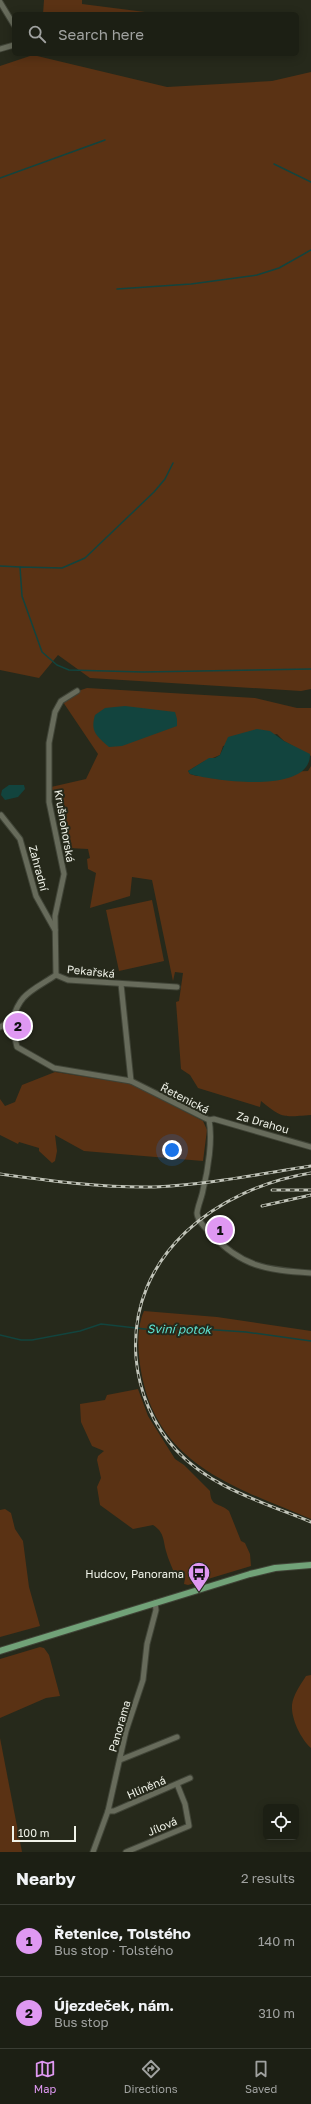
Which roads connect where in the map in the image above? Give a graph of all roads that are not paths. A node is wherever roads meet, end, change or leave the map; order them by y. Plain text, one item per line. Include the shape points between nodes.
1 (0, 2) edge
2 (12, 22) edge
3 (12, 46) edge
4 (0, 49) edge
5 (77, 691) dead end
6 (0, 815) edge
7 (55, 930) junction
8 (56, 975) junction
9 (121, 984) junction
10 (177, 987) dead end
11 (11, 1025) junction
12 (0, 1027) edge
13 (130, 1080) junction
14 (209, 1120) junction
15 (311, 1146) edge
16 (311, 1273) edge
17 (311, 1565) edge
18 (155, 1604) junction
19 (0, 1651) edge
20 (177, 1737) dead end
21 (120, 1760) junction
22 (190, 1778) dead end
23 (177, 1784) junction
24 (108, 1811) junction
25 (93, 1852) edge
26 (126, 1852) edge

1 - 2 street
3 - 4 street
5 - 7 street, Krušnohorská via 61,701 55,712 49,743 49,802 64,874 55,916
6 - 7 street, Zahradní via 20,839 36,896
7 - 8 street, Krušnohorská
8 - 9 street, Pekařská via 68,980
8 - 11 street, Pekařská via 20,1000 14,1010
9 - 10 street, Pekařská
9 - 13 street
11 - 12 street
11 - 13 street, Řetenická via 18,1048 52,1068
13 - 14 street, Řetenická
14 - 15 street, Za Drahou via 214,1119
14 - 16 street, Řetenická via 211,1129 206,1175 197,1216 203,1226 229,1252 259,1267
17 - 18 main road via 262,1571
18 - 19 main road
18 - 21 street, Panorama via 143,1680 126,1731
20 - 21 street
21 - 24 street, Panorama
22 - 23 street, Hliněná
23 - 24 street, Hliněná via 114,1811
23 - 26 street, Jílová via 185,1804 189,1826
24 - 25 street, Panorama

